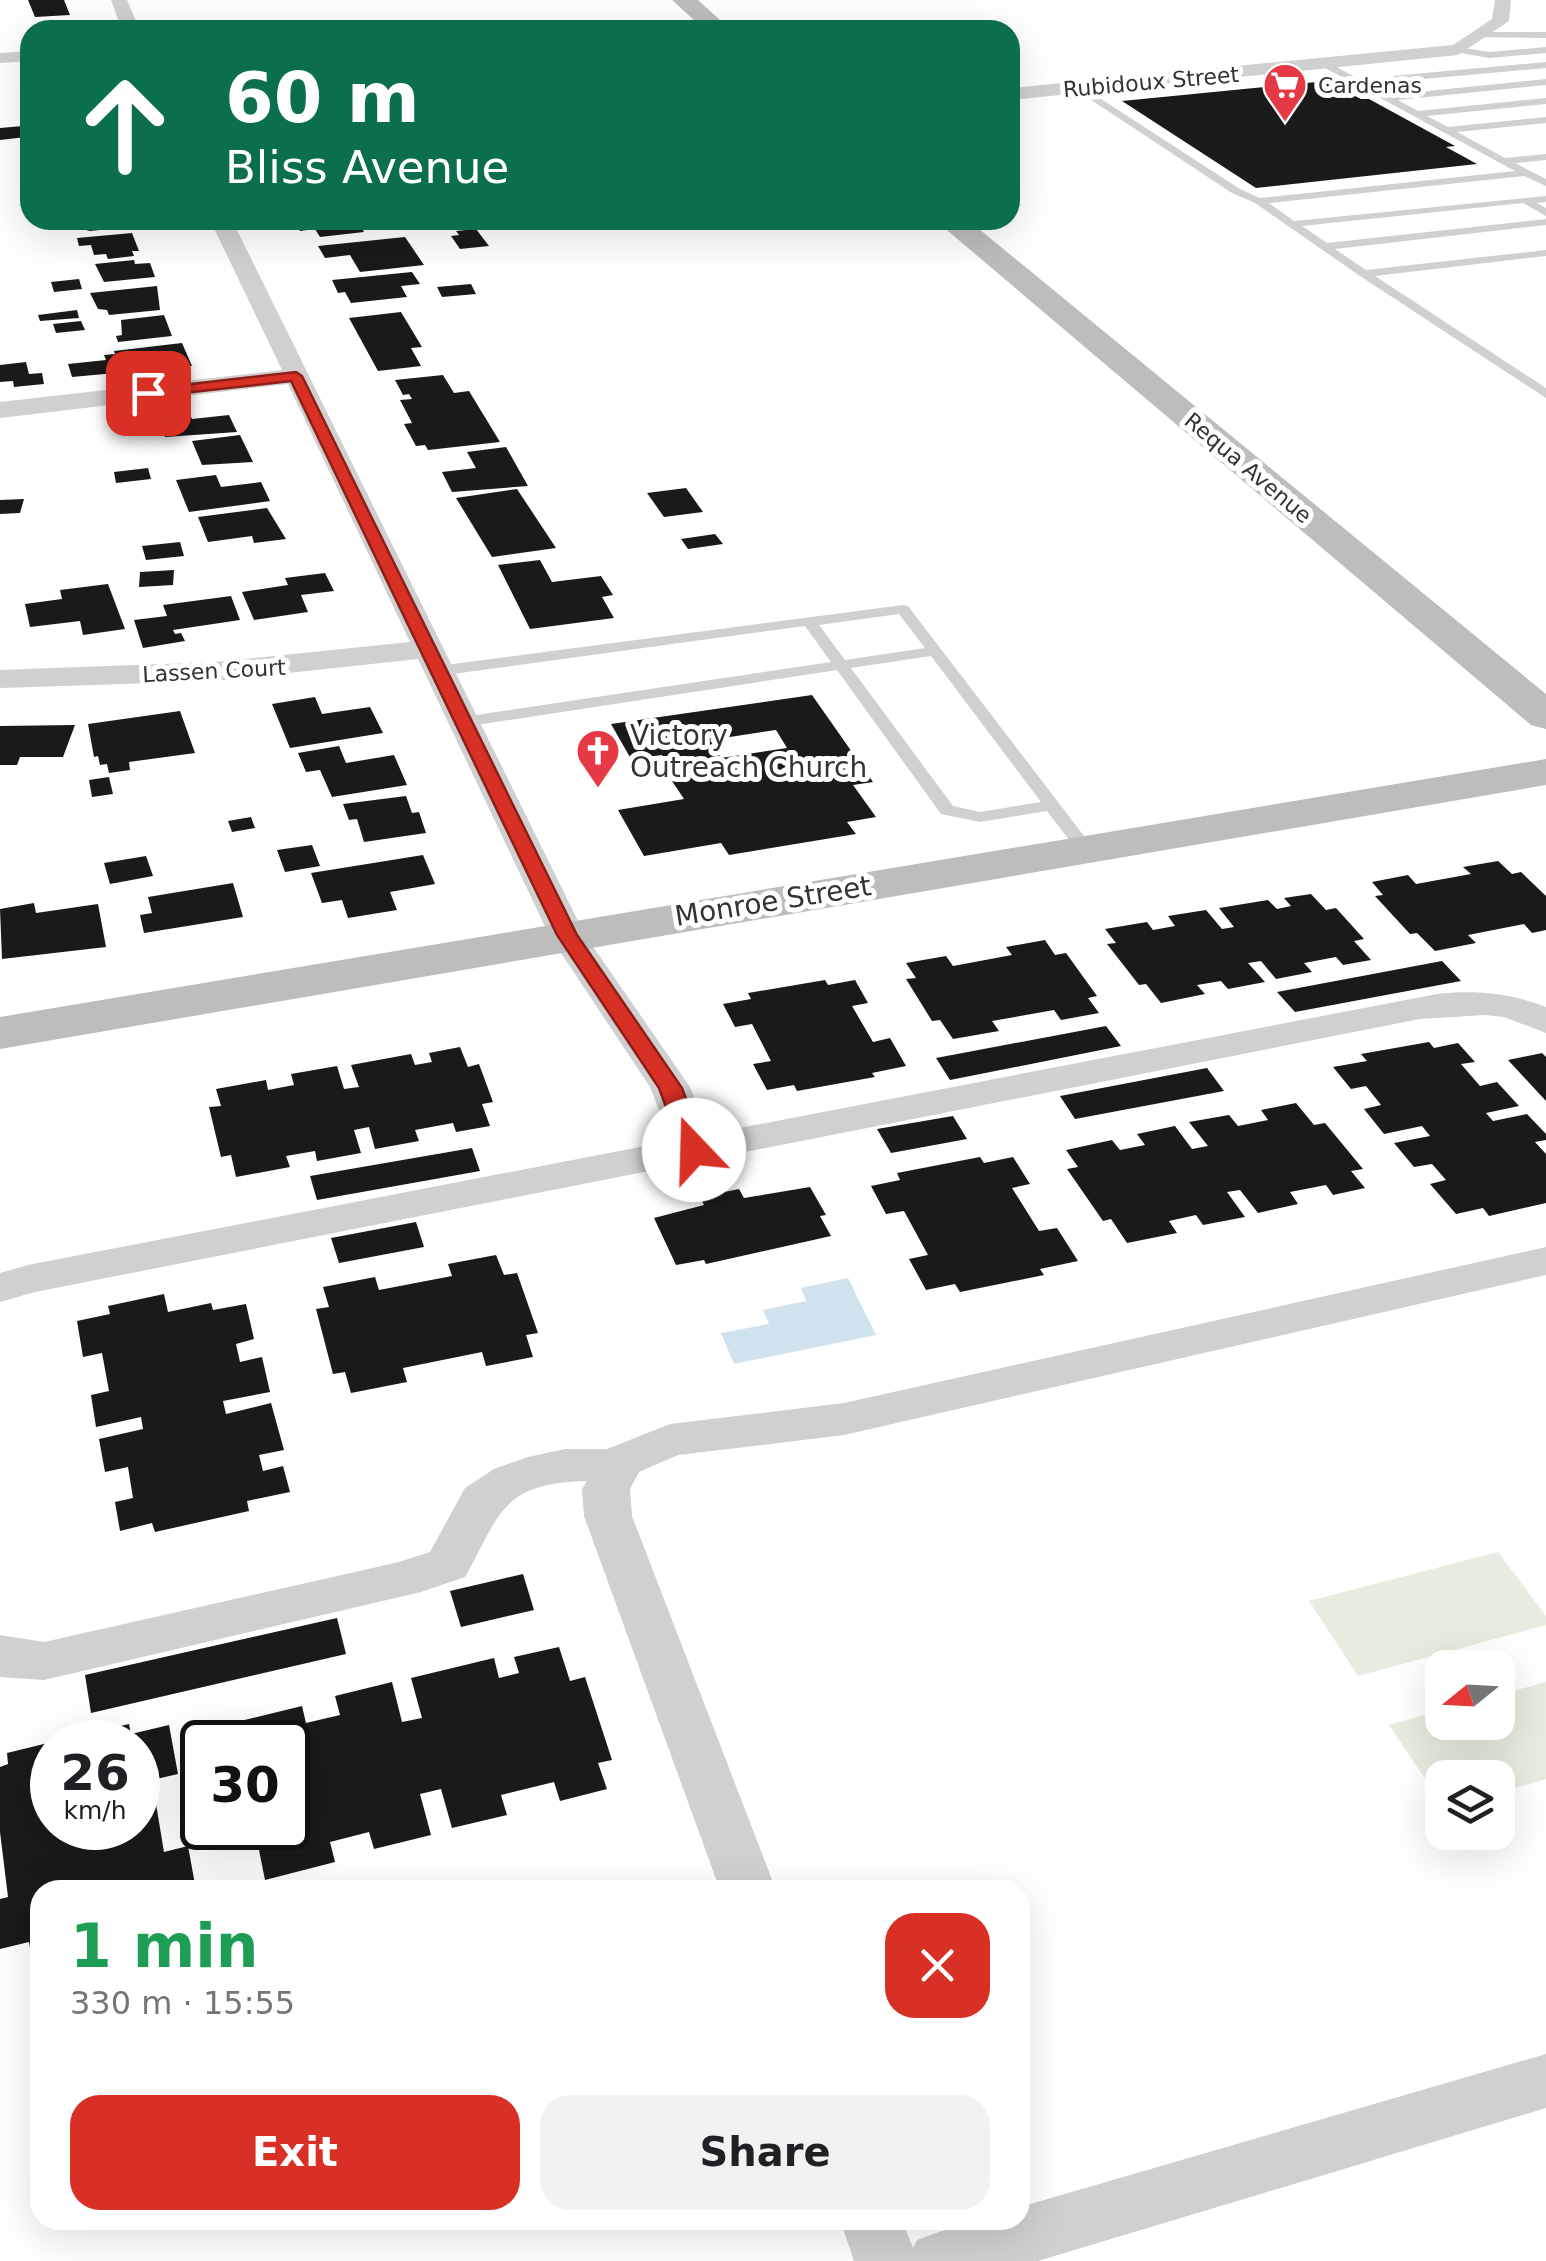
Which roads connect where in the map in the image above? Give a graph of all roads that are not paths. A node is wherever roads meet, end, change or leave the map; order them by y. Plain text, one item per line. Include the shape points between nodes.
1 (684, 0) edge
2 (1503, 0) edge
3 (707, 20) edge
4 (1475, 35) junction
5 (1546, 35) edge
6 (1458, 50) junction
7 (1546, 50) edge
8 (1546, 64) edge
9 (1328, 66) junction
10 (1358, 82) junction
11 (1546, 82) edge
12 (1078, 88) junction
13 (1020, 93) edge
14 (1388, 98) junction
15 (1546, 101) edge
16 (1416, 114) junction
17 (1546, 120) edge
18 (1447, 130) junction
19 (1546, 156) edge
20 (1504, 161) junction
21 (1526, 173) junction
22 (1543, 180) edge
23 (1546, 198) edge
24 (1525, 200) junction
25 (1259, 201) junction
26 (1546, 213) edge
27 (1546, 222) edge
28 (1292, 224) junction
29 (226, 230) edge
30 (962, 230) edge
31 (1325, 247) junction
32 (1546, 252) edge
33 (1364, 274) junction
34 (296, 376) junction
35 (1546, 394) edge
36 (0, 410) edge
37 (809, 622) junction
38 (935, 651) junction
39 (433, 660) junction
40 (840, 665) junction
41 (0, 678) edge
42 (1546, 716) edge
43 (463, 722) junction
44 (1546, 772) edge
45 (1052, 805) junction
46 (1085, 849) junction
47 (567, 935) junction
48 (1546, 1022) edge
49 (0, 1033) edge
50 (694, 1150) junction
51 (1546, 1261) edge
52 (0, 1288) edge
53 (618, 1468) junction
54 (0, 1654) edge
55 (744, 1880) edge
56 (1546, 2081) edge
57 (875, 2230) edge
58 (886, 2261) edge
59 (940, 2261) edge

1 - 3 street
2 - 4 street via 1500,22
4 - 5 lane
4 - 6 street
6 - 7 lane
6 - 9 street, Rubidoux Street
8 - 10 lane
9 - 10 lane
9 - 12 street, Rubidoux Street
10 - 14 lane
11 - 14 lane
12 - 13 street, Rubidoux Street
12 - 25 lane
14 - 16 lane
15 - 16 lane
16 - 18 lane
17 - 18 lane
18 - 20 lane
19 - 20 lane
20 - 21 lane
21 - 22 lane
21 - 25 lane
23 - 24 lane
24 - 26 lane
24 - 28 lane
25 - 28 lane
27 - 31 lane
28 - 31 lane
29 - 34 street
30 - 42 street, Requa Avenue
31 - 33 lane
32 - 33 lane
33 - 35 lane
34 - 36 street
34 - 39 street
37 - 38 lane via 903,609
37 - 39 lane
37 - 40 lane
38 - 40 lane
38 - 45 lane
39 - 41 street, Lassen Court
39 - 43 street
40 - 43 lane
40 - 45 lane via 947,810 980,816
43 - 47 street
44 - 46 street, Monroe Street
45 - 46 lane
46 - 47 street, Monroe Street
47 - 49 street, Monroe Street
47 - 50 street via 670,1088
48 - 50 street via 1502,1004 1464,1001
50 - 52 street
51 - 53 street via 844,1418 670,1440
53 - 54 street via 594,1462 510,1480 480,1502 448,1564 404,1579 44,1661
53 - 55 street via 606,1489 608,1516
56 - 59 street
57 - 58 street

